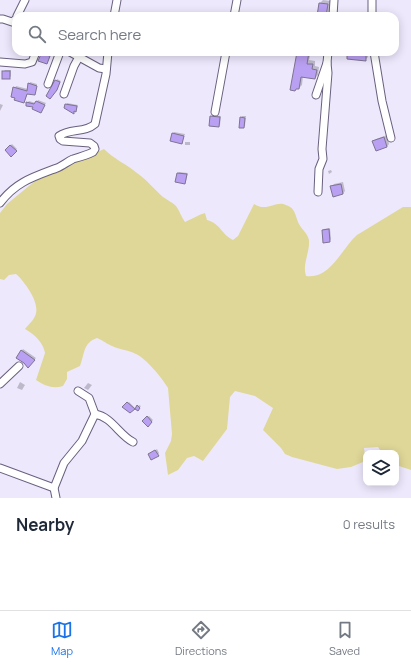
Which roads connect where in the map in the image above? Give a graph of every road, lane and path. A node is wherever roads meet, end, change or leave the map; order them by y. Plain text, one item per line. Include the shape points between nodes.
1 (25, 0) edge
2 (117, 0) edge
3 (237, 0) edge
4 (334, 0) edge
5 (372, 0) edge
6 (19, 12) edge
7 (115, 12) edge
8 (235, 12) edge
9 (332, 12) edge
10 (372, 12) edge
11 (1, 18) edge
12 (12, 22) edge
13 (34, 56) edge
14 (58, 56) edge
15 (108, 56) edge
16 (225, 56) edge
17 (328, 56) edge
18 (375, 56) edge
19 (80, 57) joint
20 (0, 62) edge
21 (327, 63) junction
22 (106, 69) junction
23 (48, 84) dead end
24 (64, 94) dead end
25 (316, 95) dead end
26 (215, 112) dead end
27 (390, 138) dead end
28 (318, 192) dead end
29 (0, 203) edge
30 (19, 366) dead end
31 (0, 384) edge
32 (78, 391) dead end
33 (96, 414) junction
34 (133, 442) dead end
35 (0, 468) edge
36 (54, 488) junction
37 (56, 498) edge

1 - 6 street
2 - 7 street
3 - 8 street
4 - 9 street
5 - 10 street
11 - 12 street
13 - 20 street via 28,64
14 - 23 street
15 - 22 street
16 - 26 street
17 - 21 street
18 - 27 street
19 - 22 street via 99,68
19 - 24 street
21 - 25 street
21 - 28 street via 323,159 319,169
22 - 29 street via 95,124 60,136 63,141 90,143 94,146 93,152 22,182 10,190
30 - 31 street
32 - 33 street via 89,398
33 - 34 street via 107,419
33 - 36 street via 82,441 64,463
35 - 36 street
36 - 37 street

